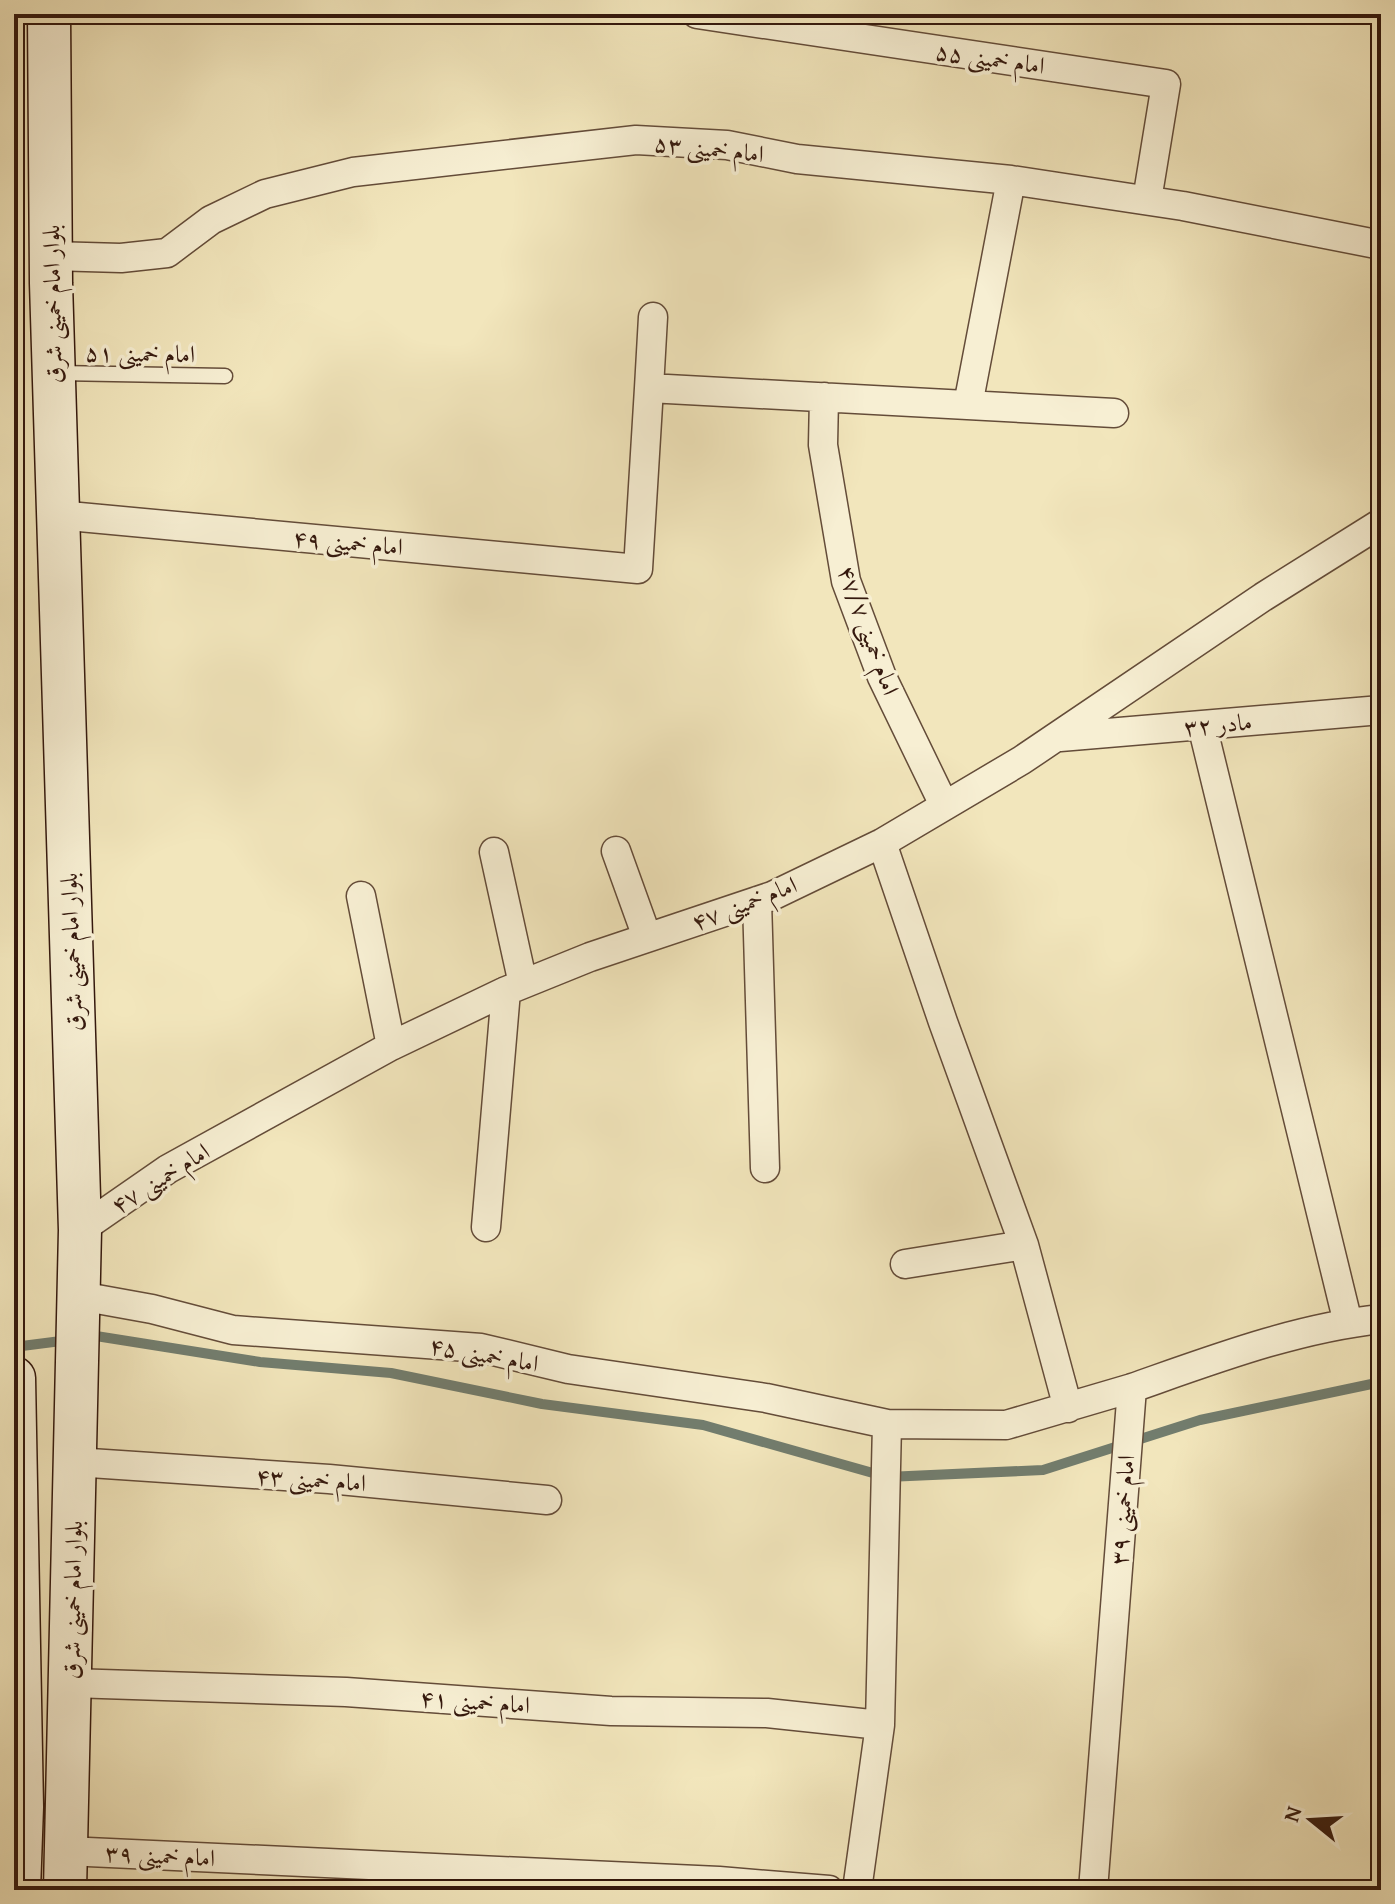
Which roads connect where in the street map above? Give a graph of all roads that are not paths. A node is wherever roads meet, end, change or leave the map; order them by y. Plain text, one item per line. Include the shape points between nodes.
1 (49, 14) edge
2 (697, 14) edge
3 (1011, 180) junction
4 (1147, 200) junction
5 (1381, 245) edge
6 (51, 256) junction
7 (653, 317) dead end
8 (53, 373) junction
9 (225, 376) dead end
10 (649, 388) junction
11 (824, 397) junction
12 (968, 405) junction
13 (1114, 413) dead end
14 (58, 515) junction
15 (1381, 523) edge
16 (1381, 710) edge
17 (1202, 725) junction
18 (1056, 738) junction
19 (944, 805) junction
20 (882, 843) junction
21 (616, 851) dead end
22 (494, 852) dead end
23 (361, 896) dead end
24 (757, 901) junction
25 (647, 937) junction
26 (515, 988) junction
27 (391, 1046) junction
28 (765, 1168) dead end
29 (486, 1227) dead end
30 (80, 1230) junction
31 (1024, 1245) junction
32 (905, 1264) dead end
33 (80, 1296) junction
34 (1381, 1319) edge
35 (1348, 1323) junction
36 (14, 1378) edge
37 (1132, 1388) junction
38 (1068, 1408) junction
39 (887, 1424) junction
40 (75, 1462) junction
41 (547, 1500) dead end
42 (71, 1683) junction
43 (880, 1725) junction
44 (21, 1744) junction
45 (69, 1744) junction
46 (66, 1870) edge
47 (19, 1890) edge
48 (829, 1890) edge
49 (857, 1890) edge
50 (1093, 1890) edge

1 - 6 main road, بلوار امام خمینی شرق
2 - 4 street, امام خمینی ۵۵ via 1166,84
3 - 4 street, امام خمینی ۵۳
3 - 6 street, امام خمینی ۵۳ via 797,159 727,145 636,140 353,172 265,194 211,220 167,253
3 - 12 street
4 - 5 street, امام خمینی ۵۳
6 - 8 main road, بلوار امام خمینی شرق
7 - 10 street
8 - 9 lane, امام خمینی ۵۱
8 - 14 main road, بلوار امام خمینی شرق
10 - 11 street
10 - 14 street, امام خمینی ۴۹ via 638,569
11 - 12 street
11 - 19 street, امام خمینی ۴۷/۷ via 823,445 846,581 882,677
12 - 13 street
14 - 30 main road, بلوار امام خمینی شرق
15 - 18 street, امام خمینی ۴۷
16 - 17 street, مادر ۳۲
17 - 18 street, مادر ۳۲
17 - 35 street
18 - 19 street, امام خمینی ۴۷
19 - 20 street, امام خمینی ۴۷
20 - 24 street, امام خمینی ۴۷
20 - 31 street
21 - 25 street
22 - 26 street
23 - 27 street
24 - 25 street, امام خمینی ۴۷
24 - 28 street
25 - 26 street, امام خمینی ۴۷
26 - 27 street, امام خمینی ۴۷
26 - 29 street
27 - 30 street, امام خمینی ۴۷ via 168,1169
30 - 33 main road, بلوار امام خمینی شرق
31 - 32 street
31 - 38 street
33 - 39 street, امام خمینی ۴۵ via 233,1330 481,1348 568,1369 766,1398
33 - 40 main road, بلوار امام خمینی شرق
34 - 35 street
35 - 37 street via 1226,1355
36 - 44 main road
37 - 38 street, امام خمینی ۴۵
37 - 50 street, امام خمینی ۳۹
38 - 39 street, امام خمینی ۴۵ via 1006,1425
39 - 43 street
40 - 41 street, امام خمینی ۴۳
40 - 42 main road, بلوار امام خمینی شرق
42 - 43 street, امام خمینی ۴۱ via 346,1692 611,1711 767,1713
42 - 45 main road, بلوار امام خمینی شرق
43 - 49 street
44 - 45 main road
44 - 47 main road
45 - 46 main road, بلوار امام خمینی شرق
46 - 48 street, امام خمینی ۳۹ via 719,1881

